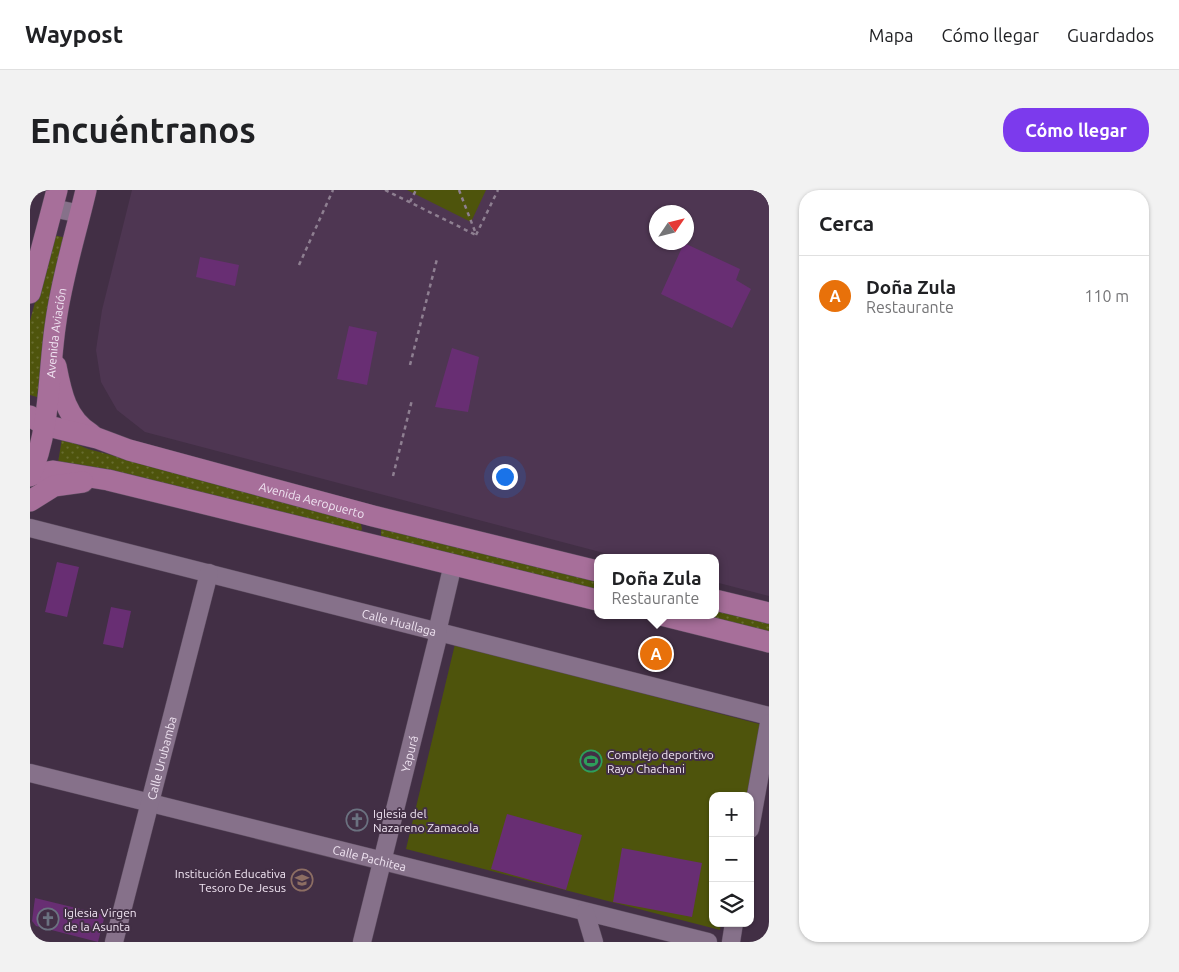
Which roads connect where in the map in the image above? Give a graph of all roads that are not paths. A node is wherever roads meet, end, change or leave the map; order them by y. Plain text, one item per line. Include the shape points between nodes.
1 (86, 190) edge
2 (55, 199) edge
3 (80, 214) junction
4 (30, 293) edge
5 (52, 348) junction
6 (37, 420) edge
7 (98, 438) junction
8 (30, 475) edge
9 (108, 480) junction
10 (30, 501) edge
11 (374, 516) junction
12 (30, 528) edge
13 (367, 543) junction
14 (453, 564) junction
15 (594, 570) edge
16 (210, 574) junction
17 (594, 599) edge
18 (719, 601) edge
19 (769, 613) edge
20 (677, 619) edge
21 (437, 632) junction
22 (769, 642) edge
23 (769, 716) edge
24 (769, 723) edge
25 (30, 773) edge
26 (151, 802) junction
27 (754, 807) edge
28 (383, 862) junction
29 (585, 912) junction
30 (733, 927) edge
31 (114, 942) edge
32 (362, 942) edge
33 (594, 942) edge
34 (708, 942) edge
35 (731, 942) edge

1 - 3 main road, Avenida Aviación
2 - 3 street
2 - 4 main road
3 - 5 main road, Avenida Aviación
5 - 6 main road, Avenida Aviación
5 - 7 main road via 68,411 85,430
6 - 7 main road, Avenida Aeropuerto
6 - 8 main road, Avenida Aviación
7 - 11 main road, Avenida Aeropuerto via 129,450
8 - 9 main road via 53,471
9 - 10 main road via 54,486
9 - 13 main road
11 - 13 main road
11 - 15 main road, Avenida Aeropuerto
12 - 16 street, Calle Huallaga
13 - 14 main road
14 - 17 main road
14 - 21 street, Yapurá
16 - 21 street, Calle Huallaga
16 - 26 street, Calle Urubamba
18 - 19 main road
20 - 22 main road
21 - 23 street, Calle Huallaga
21 - 28 street, Yapurá
24 - 27 street
25 - 26 street, Calle Pachitea
26 - 28 street, Calle Pachitea
26 - 31 street, Calle Urubamba
28 - 29 street, Calle Pachitea
28 - 32 street, Yapurá
29 - 33 street
29 - 34 street, Calle Pachitea
30 - 35 street

